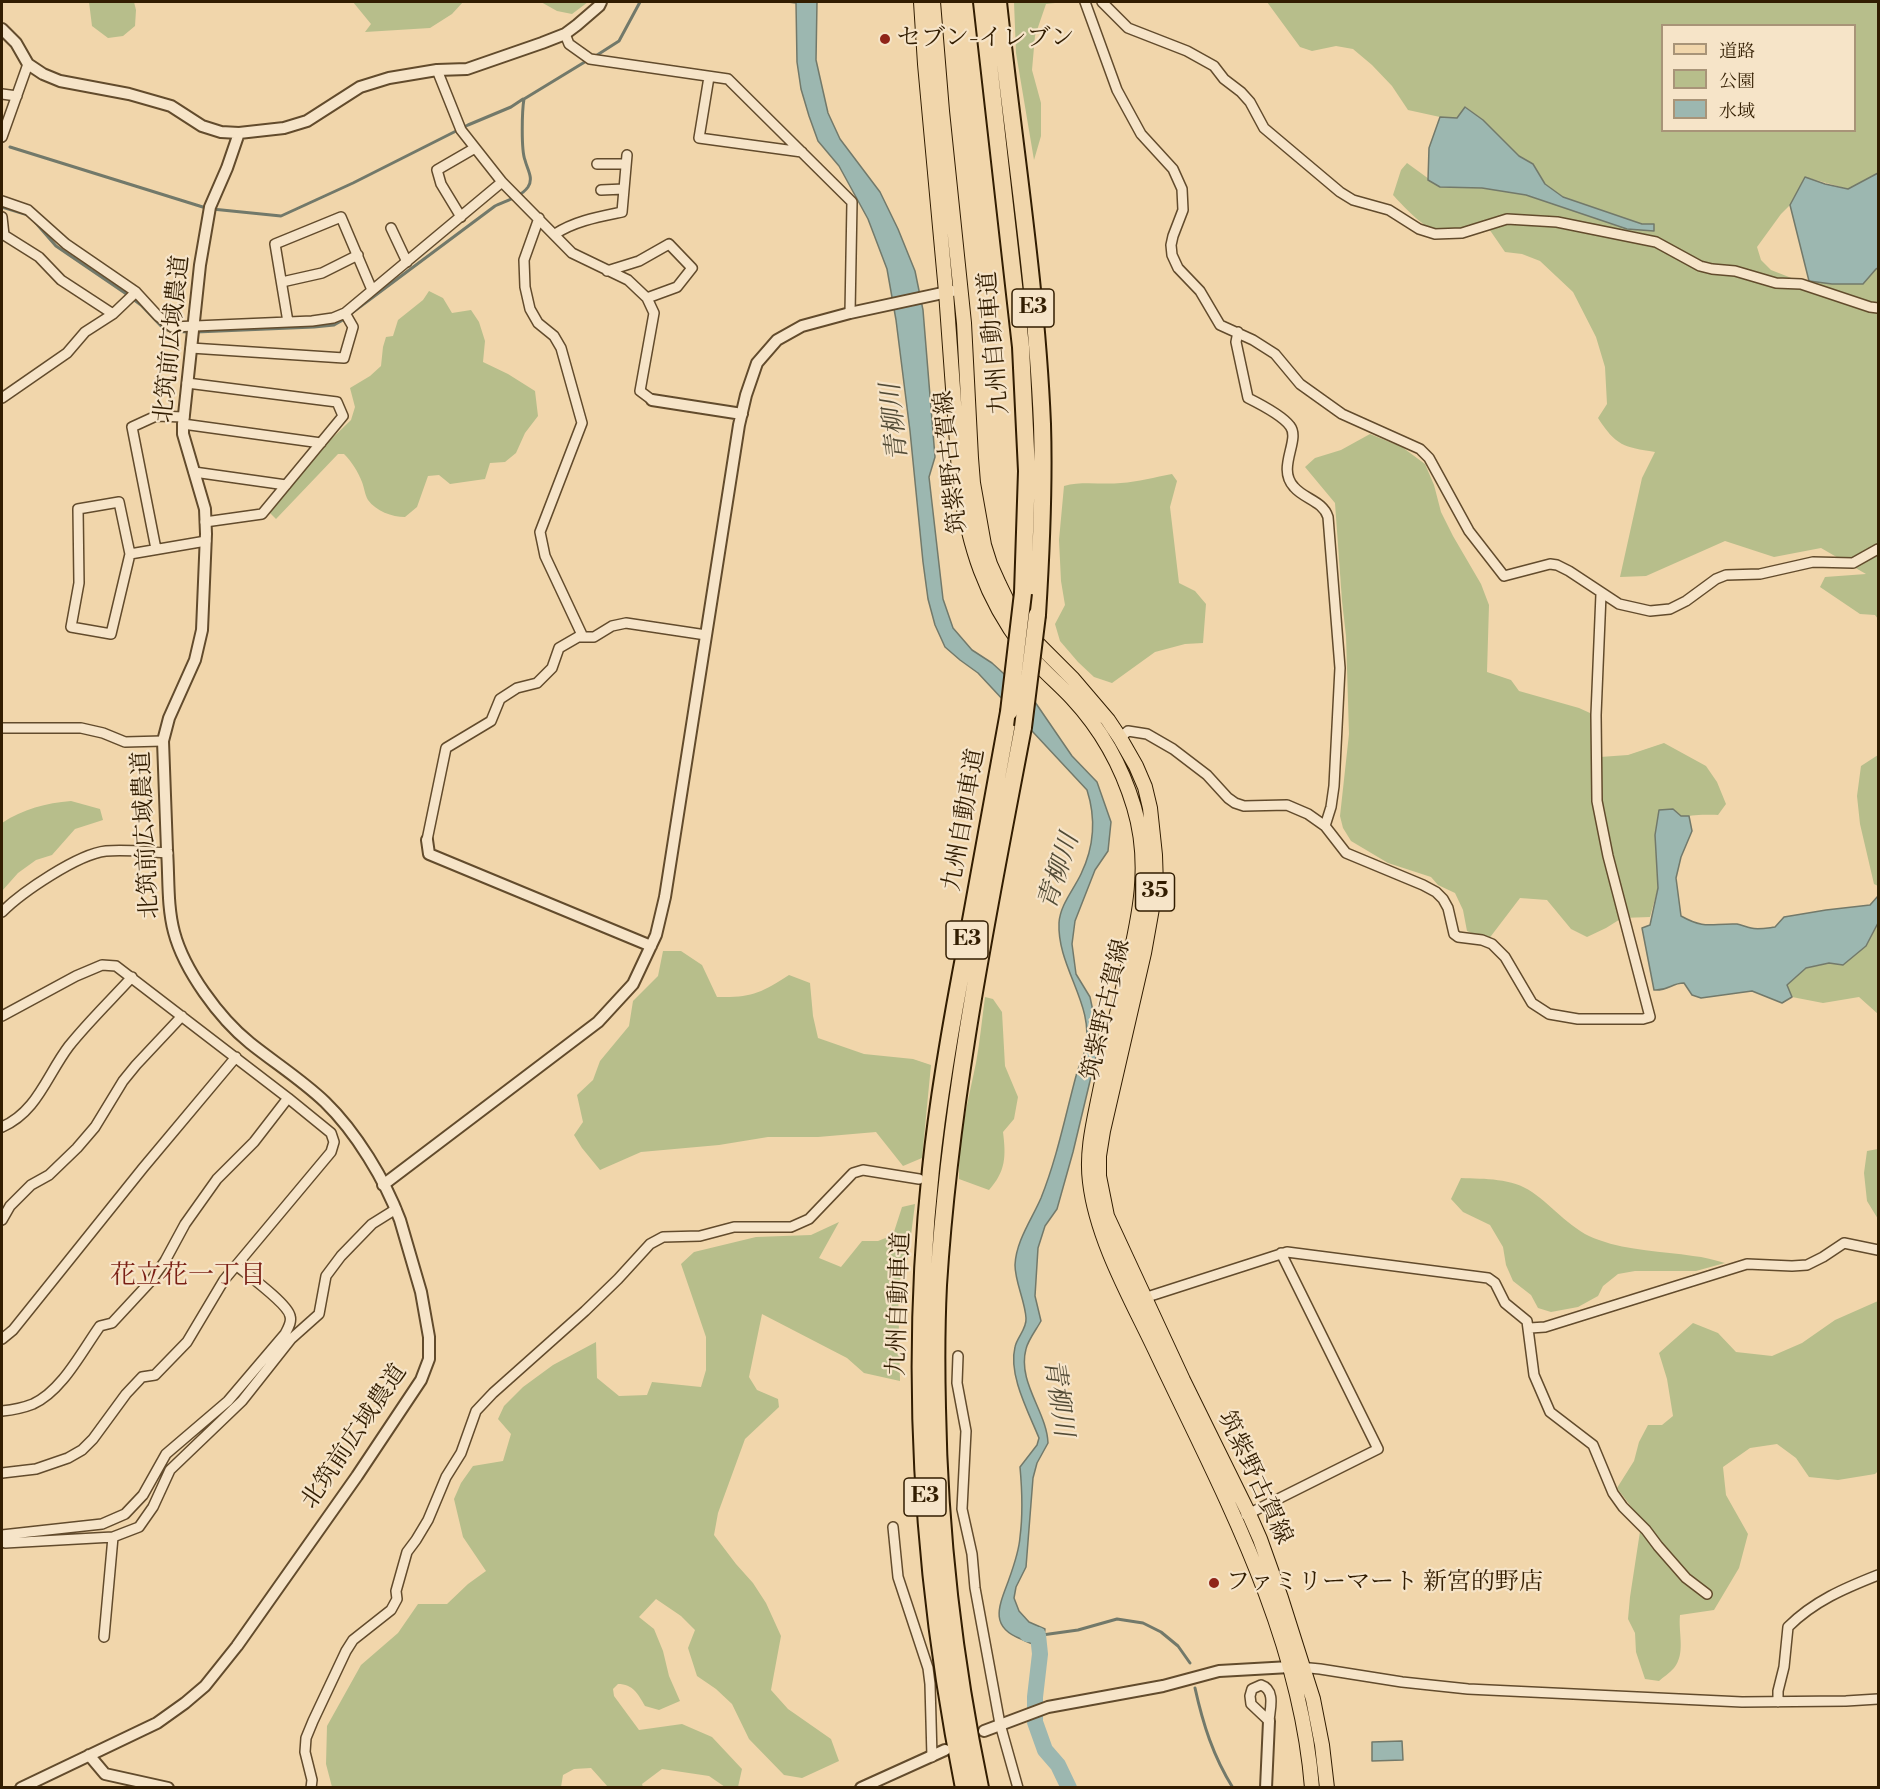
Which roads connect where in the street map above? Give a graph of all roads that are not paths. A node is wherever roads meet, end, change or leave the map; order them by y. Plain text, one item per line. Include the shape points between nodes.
1 (601, 2) edge
2 (921, 2) edge
3 (933, 2) edge
4 (982, 2) edge
5 (998, 2) edge
6 (1085, 2) edge
7 (1102, 2) edge
8 (2, 28) edge
9 (565, 34) junction
10 (28, 64) junction
11 (437, 70) junction
12 (709, 77) junction
13 (2, 94) edge
14 (17, 96) junction
15 (238, 133) junction
16 (2, 137) edge
17 (475, 148) junction
18 (802, 152) junction
19 (597, 164) dead end
20 (502, 182) junction
21 (624, 189) junction
22 (601, 190) dead end
23 (2, 201) edge
24 (2, 217) edge
25 (461, 217) junction
26 (539, 218) junction
27 (391, 228) dead end
28 (555, 234) junction
29 (358, 255) junction
30 (407, 262) junction
31 (607, 271) junction
32 (282, 282) junction
33 (372, 290) junction
34 (960, 290) junction
35 (136, 292) junction
36 (946, 292) junction
37 (647, 298) junction
38 (1878, 308) edge
39 (345, 313) junction
40 (850, 313) junction
41 (113, 314) junction
42 (288, 322) junction
43 (194, 326) junction
44 (1238, 332) junction
45 (191, 348) junction
46 (187, 383) junction
47 (2, 398) edge
48 (652, 400) joint
49 (742, 414) junction
50 (184, 420) junction
51 (321, 443) junction
52 (194, 472) junction
53 (286, 485) junction
54 (205, 522) junction
55 (206, 541) junction
56 (156, 549) junction
57 (1878, 549) edge
58 (130, 554) junction
59 (1601, 594) junction
60 (706, 635) junction
61 (583, 637) junction
62 (2, 728) edge
63 (1120, 738) junction
64 (163, 741) junction
65 (1325, 826) junction
66 (427, 840) joint
67 (168, 853) junction
68 (2, 912) edge
69 (651, 946) junction
70 (132, 977) junction
71 (2, 1016) edge
72 (182, 1016) junction
73 (236, 1057) junction
74 (288, 1098) junction
75 (2, 1127) edge
76 (932, 1173) junction
77 (383, 1185) junction
78 (936, 1205) junction
79 (396, 1209) junction
80 (2, 1220) edge
81 (1878, 1250) edge
82 (1281, 1253) junction
83 (237, 1266) junction
84 (1138, 1299) junction
85 (1530, 1328) junction
86 (2, 1339) edge
87 (958, 1356) dead end
88 (2, 1411) edge
89 (2, 1465) edge
90 (2, 1473) edge
91 (2, 1482) edge
92 (147, 1489) junction
93 (160, 1493) junction
94 (1249, 1514) junction
95 (1235, 1520) junction
96 (893, 1527) dead end
97 (113, 1537) junction
98 (3, 1539) edge
99 (1878, 1575) edge
100 (1707, 1594) dead end
101 (104, 1637) dead end
102 (1297, 1667) junction
103 (1878, 1700) edge
104 (1778, 1702) junction
105 (1269, 1721) dead end
106 (1000, 1724) junction
107 (984, 1731) dead end
108 (945, 1750) dead end
109 (89, 1755) junction
110 (932, 1757) junction
111 (21, 1788) edge
112 (168, 1788) edge
113 (311, 1788) edge
114 (861, 1788) edge
115 (964, 1788) edge
116 (980, 1788) edge
117 (1018, 1788) edge
118 (1266, 1788) edge
119 (1312, 1788) edge
120 (1328, 1788) edge

1 - 9 street
2 - 36 main road, 筑紫野古賀線 / 35
3 - 34 main road, 筑紫野古賀線 / 35
4 - 76 highway, 九州自動車道 / E3, bridge via 1021,347 1027,529 1009,712 949,1040
5 - 76 highway, 九州自動車道 / E3, bridge via 1030,275 1042,422 1042,529 1037,615 1023,727 957,1097
6 - 44 street via 1117,90 1141,134 1173,169 1182,189 1183,210 1171,245 1178,268 1200,291 1220,325
7 - 38 street via 1128,28 1214,66 1250,102 1264,128 1340,192 1353,201 1389,210 1419,229 1435,234 1462,233 1507,219 1557,222 1656,242 1701,266 1776,283 1801,284
8 - 10 street
9 - 11 street via 467,69
9 - 12 street via 569,44 590,59
10 - 14 street
10 - 15 street via 60,81 171,106 202,126
11 - 15 street via 360,87 307,121
11 - 17 street via 461,130
12 - 18 street via 728,79
12 - 18 street via 699,138
13 - 14 street
14 - 16 street
15 - 43 street, 北筑前広域農道 via 210,207
17 - 20 street
17 - 25 street via 437,170
18 - 40 street via 852,202
19 - 21 street via 626,159
20 - 25 street
20 - 26 street
21 - 22 street
21 - 28 street via 622,212 581,221
23 - 35 street via 28,210 66,244
24 - 41 street via 4,235
25 - 30 street
26 - 28 street
26 - 61 street via 524,260 525,287 530,309 561,348 582,423 540,532 544,556
27 - 30 street
28 - 31 street via 572,253
29 - 32 street via 322,273
29 - 32 street via 341,217 275,244
29 - 33 street
30 - 33 street
31 - 37 street via 628,280
31 - 37 street via 639,261 669,244 692,268 677,286
32 - 42 street
33 - 39 street
34 - 36 street
34 - 63 main road, 筑紫野古賀線 / 35 via 972,475 990,564 1029,635 1073,679
35 - 41 street
35 - 43 street via 172,327
36 - 40 street
36 - 84 main road, 筑紫野古賀線 / 35 via 960,485 984,582 1025,650 1076,702 1109,748 1123,775 1142,843 1142,900 1097,1108 1089,1170 1096,1214 1112,1259
37 - 48 street via 654,313 640,391
39 - 42 street via 333,318
39 - 45 street via 353,327 344,358
40 - 49 street via 802,326 777,340 757,363
41 - 47 street via 85,332 67,353
42 - 43 street
43 - 45 street, 北筑前広域農道
44 - 59 street via 1275,354 1300,384 1342,414 1420,449 1429,458 1474,538 1504,576 1557,565
44 - 65 street via 1236,342 1248,398 1291,426 1287,477 1294,488 1326,510 1328,517 1340,668 1334,786
45 - 46 street, 北筑前広域農道
46 - 50 street, 北筑前広域農道
46 - 51 street via 337,402 343,416
48 - 49 street
49 - 60 street
50 - 51 street
50 - 52 street, 北筑前広域農道 via 183,434
50 - 56 street via 156,416 132,427
51 - 53 street
52 - 53 street
52 - 54 street, 北筑前広域農道
53 - 54 street via 262,514
54 - 55 street, 北筑前広域農道
55 - 56 street
55 - 64 street, 北筑前広域農道 via 202,630 195,660
56 - 58 street
57 - 59 street via 1853,563 1813,561 1760,574 1726,575 1670,609 1650,611 1619,604
58 - 58 street via 111,634 71,627 78,583 78,509 119,502
59 - 65 street via 1597,801 1650,1017 1578,1019 1549,1014 1532,1003 1505,957 1492,944 1454,934 1448,908 1436,892 1346,854
60 - 61 street via 626,623 594,637
60 - 69 street via 665,897
61 - 66 street via 559,648 552,668 537,683 517,688 500,699 491,720 446,748
62 - 64 street via 81,728 125,742
63 - 65 street via 1128,731 1147,734 1207,775 1235,803 1287,805
63 - 84 main road, 筑紫野古賀線 / 35 via 1145,787 1156,886 1102,1131 1099,1176 1107,1216
64 - 67 street, 北筑前広域農道
66 - 69 street via 429,854
67 - 68 street via 106,851 85,856 16,897
67 - 77 street, 北筑前広域農道 via 173,931 196,980 226,1021 248,1042 326,1103 365,1151
69 - 77 street via 633,984 598,1022
70 - 71 street via 116,966 102,965
70 - 72 street
70 - 75 street via 68,1048 33,1102
72 - 73 street
72 - 80 street via 123,1081 77,1148 50,1174 31,1185
73 - 74 street
73 - 86 street
74 - 83 street via 331,1133 331,1152
74 - 88 street via 254,1142 217,1179 150,1282 112,1323 99,1326 59,1384 33,1404
76 - 78 highway, 九州自動車道 / E3
76 - 113 street via 863,1170 853,1173 809,1219 791,1227 734,1227 700,1236 657,1240 493,1393 476,1411 461,1453 428,1520 407,1552 391,1610 353,1640 313,1721 304,1752
77 - 79 street, 北筑前広域農道
78 - 115 highway, 九州自動車道 / E3 via 922,1280 922,1455 938,1636
78 - 116 highway, 九州自動車道 / E3 via 938,1456 945,1554 964,1703
79 - 93 street via 372,1224 341,1256 326,1276 319,1314 291,1339 242,1401 170,1470
79 - 109 street, 北筑前広域農道 via 421,1292 429,1337 429,1359 421,1380 357,1476 205,1686 157,1723
81 - 85 street via 1844,1243 1807,1265 1747,1264 1545,1327
82 - 84 street
82 - 85 street via 1488,1278 1505,1303 1524,1317
82 - 94 street via 1378,1449
83 - 90 street via 224,1280 187,1342 155,1375 142,1377 134,1385 82,1450 36,1469
83 - 92 street via 285,1306 291,1316 290,1326 228,1401 166,1454
84 - 94 main road, 筑紫野古賀線 / 35
84 - 95 main road, 筑紫野古賀線 / 35
85 - 100 street via 1534,1375 1550,1412 1593,1446 1623,1507 1686,1578
87 - 106 street via 957,1383 966,1431 962,1509
89 - 90 street
90 - 91 street
92 - 93 street
92 - 98 street via 125,1514 102,1524
93 - 97 street via 139,1527
94 - 95 street
94 - 102 main road, 筑紫野古賀線 / 35 via 1275,1580
95 - 102 main road, 筑紫野古賀線 / 35
96 - 110 street via 898,1577 928,1668
97 - 98 street
97 - 101 street
99 - 104 street via 1822,1600 1788,1628
102 - 104 street via 1468,1689
102 - 106 street via 1219,1671 1163,1686 1048,1707
102 - 119 main road, 筑紫野古賀線 / 35
102 - 120 main road, 筑紫野古賀線 / 35 via 1320,1733
103 - 104 street
105 - 118 street
106 - 107 street
106 - 117 street
108 - 110 street
109 - 111 street, 北筑前広域農道
109 - 112 street via 105,1774
110 - 114 street

